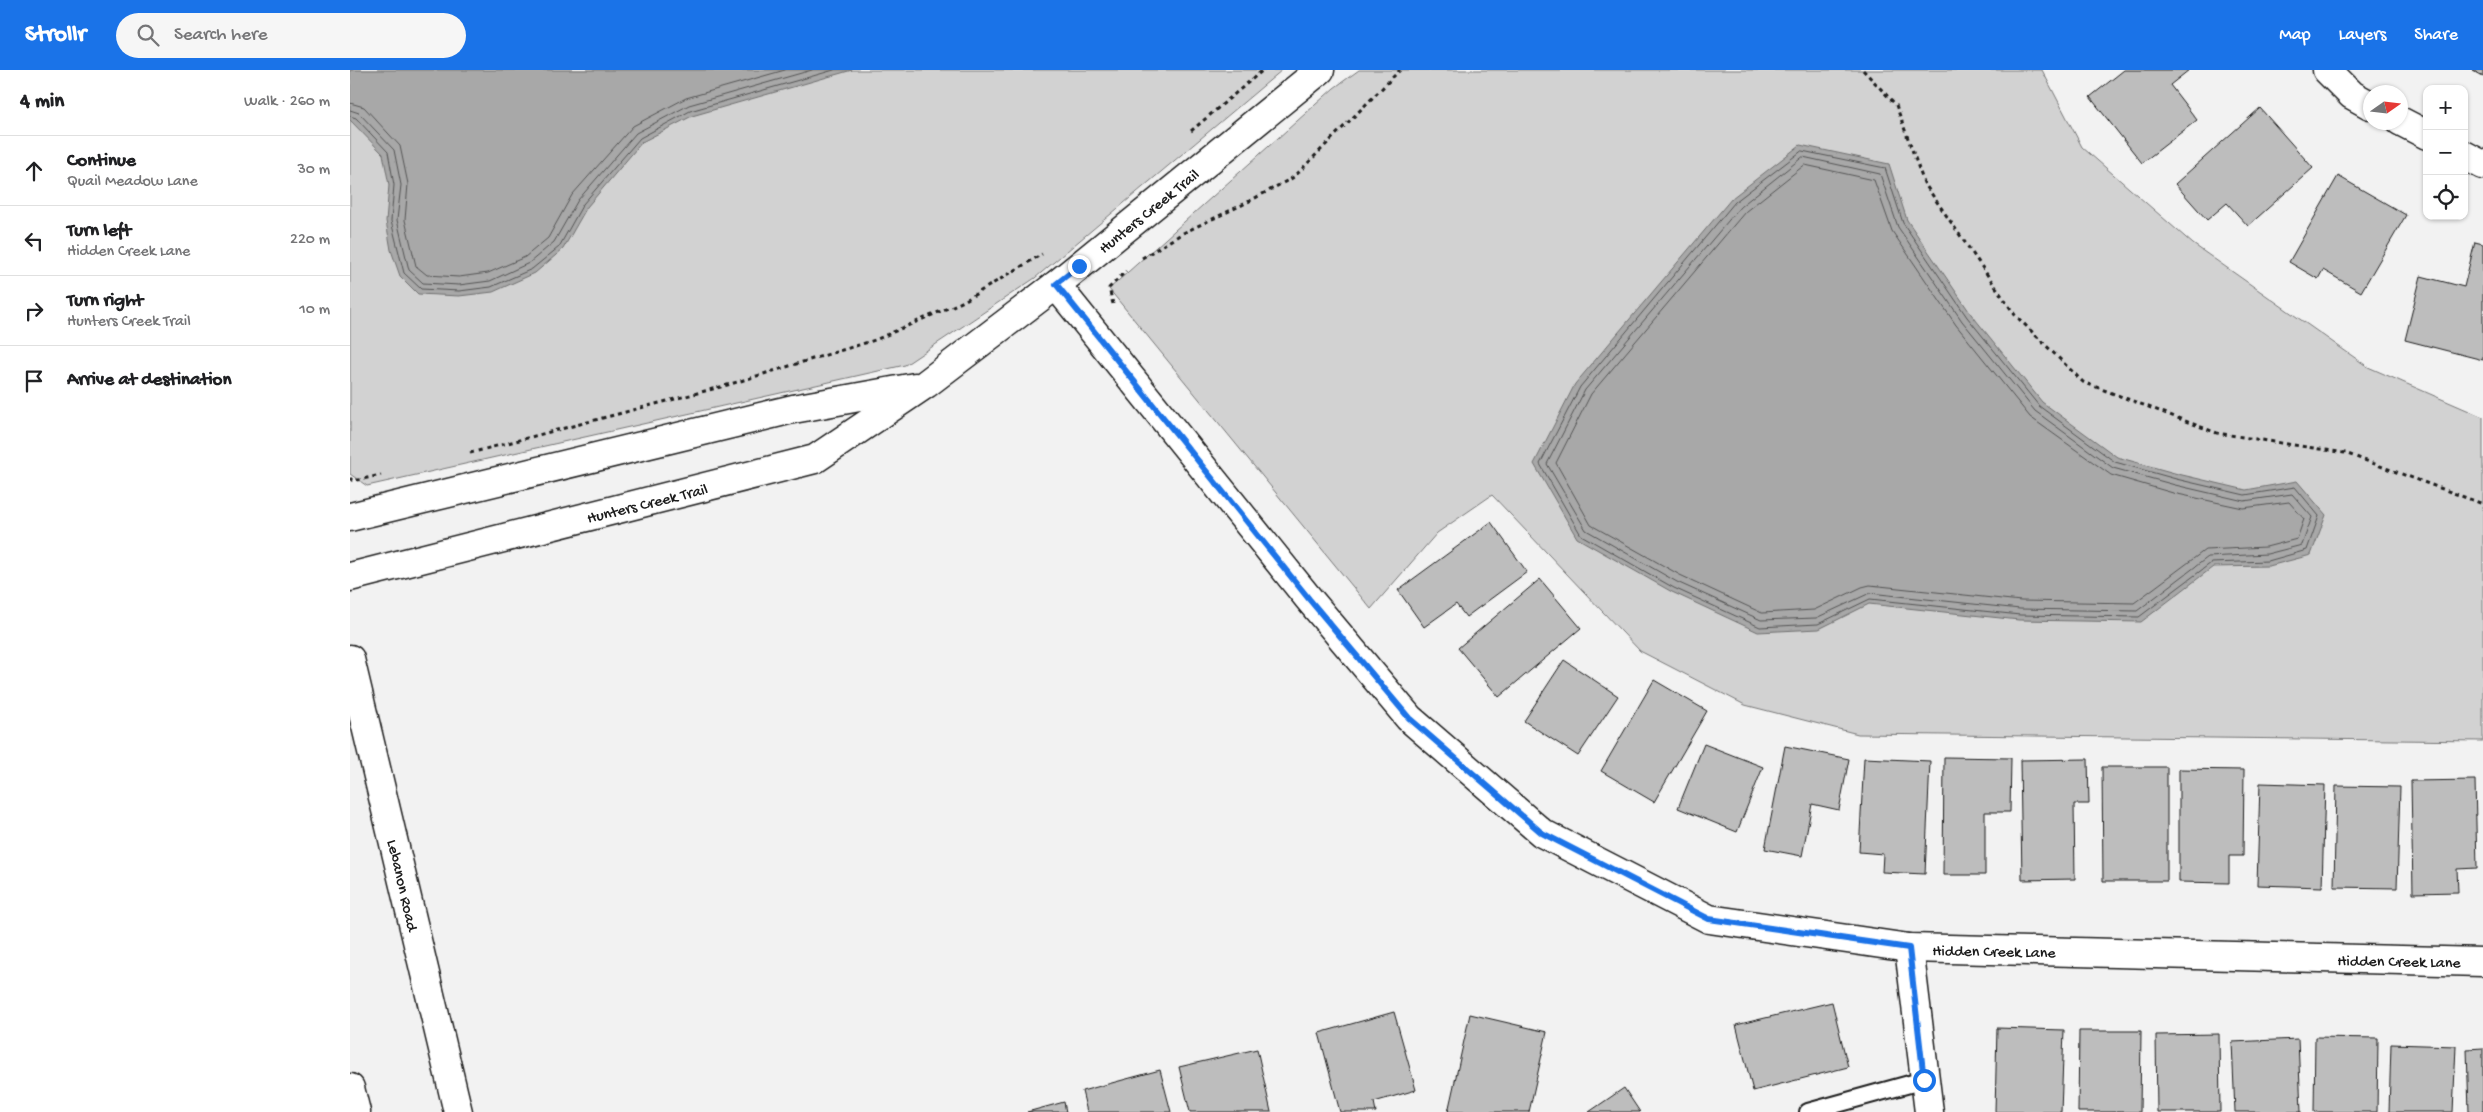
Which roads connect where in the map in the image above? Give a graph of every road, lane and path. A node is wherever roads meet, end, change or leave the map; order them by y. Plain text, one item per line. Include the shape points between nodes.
1 (1263, 70) edge
2 (1320, 70) edge
3 (1400, 70) edge
4 (1863, 70) edge
5 (2327, 70) edge
6 (2363, 101) edge
7 (2408, 125) edge
8 (1190, 133) dead end
9 (2423, 133) edge
10 (2468, 157) edge
11 (2483, 165) edge
12 (1049, 250) dead end
13 (1137, 261) dead end
14 (1130, 268) dead end
15 (1056, 284) junction
16 (1115, 308) dead end
17 (926, 384) junction
18 (464, 455) dead end
19 (383, 474) dead end
20 (350, 478) edge
21 (2483, 504) edge
22 (350, 517) edge
23 (350, 577) edge
24 (350, 659) edge
25 (1909, 948) junction
26 (2483, 962) edge
27 (1924, 1080) junction
28 (350, 1088) edge
29 (356, 1112) edge
30 (458, 1112) edge
31 (1808, 1112) edge
32 (1928, 1112) edge

1 - 8 path
2 - 15 street, Hunters Creek Trail
3 - 13 path via 1294,177 1183,233
4 - 21 path via 1896,104 1924,183 2015,315 2083,382 2218,433 2345,453
5 - 6 street via 2352,95
7 - 9 street
10 - 11 street
12 - 18 path via 964,301 875,340 724,386
14 - 16 path via 1108,288
15 - 17 street, Hunters Creek Trail
15 - 25 street, Hidden Creek Lane via 1409,718 1542,833 1709,919
17 - 22 street, Hunters Creek Trail via 793,410
17 - 23 street, Hunters Creek Trail via 815,459
19 - 20 path
24 - 30 street, Lebanon Road
25 - 26 street, Hidden Creek Lane
25 - 27 street
27 - 31 lane
27 - 32 street
28 - 29 street

